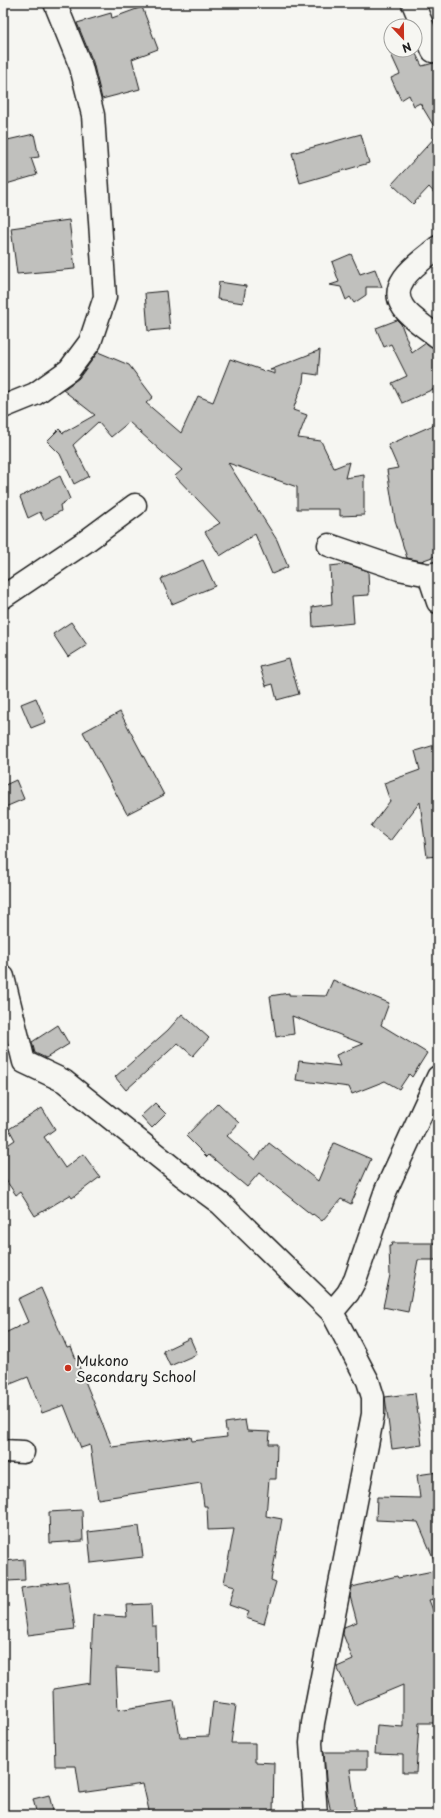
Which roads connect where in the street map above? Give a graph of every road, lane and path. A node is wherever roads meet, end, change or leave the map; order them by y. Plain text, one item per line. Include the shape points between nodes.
1 (55, 3) edge
2 (413, 3) edge
3 (433, 51) dead end
4 (438, 247) edge
5 (438, 337) edge
6 (3, 407) edge
7 (135, 505) dead end
8 (329, 545) dead end
9 (433, 574) edge
10 (3, 597) edge
11 (438, 602) edge
12 (3, 977) edge
13 (438, 1077) edge
14 (332, 1312) junction
15 (316, 1815) edge

1 - 6 street via 82,67 93,115 105,297 90,342 69,370 35,394
2 - 3 street
4 - 5 street via 403,277 398,296 403,308
7 - 10 street
8 - 9 street via 399,569
9 - 11 street
12 - 14 street via 24,1062 64,1081 221,1204
13 - 14 street via 386,1190 355,1280
14 - 15 street via 368,1381 373,1397 373,1408 312,1723

